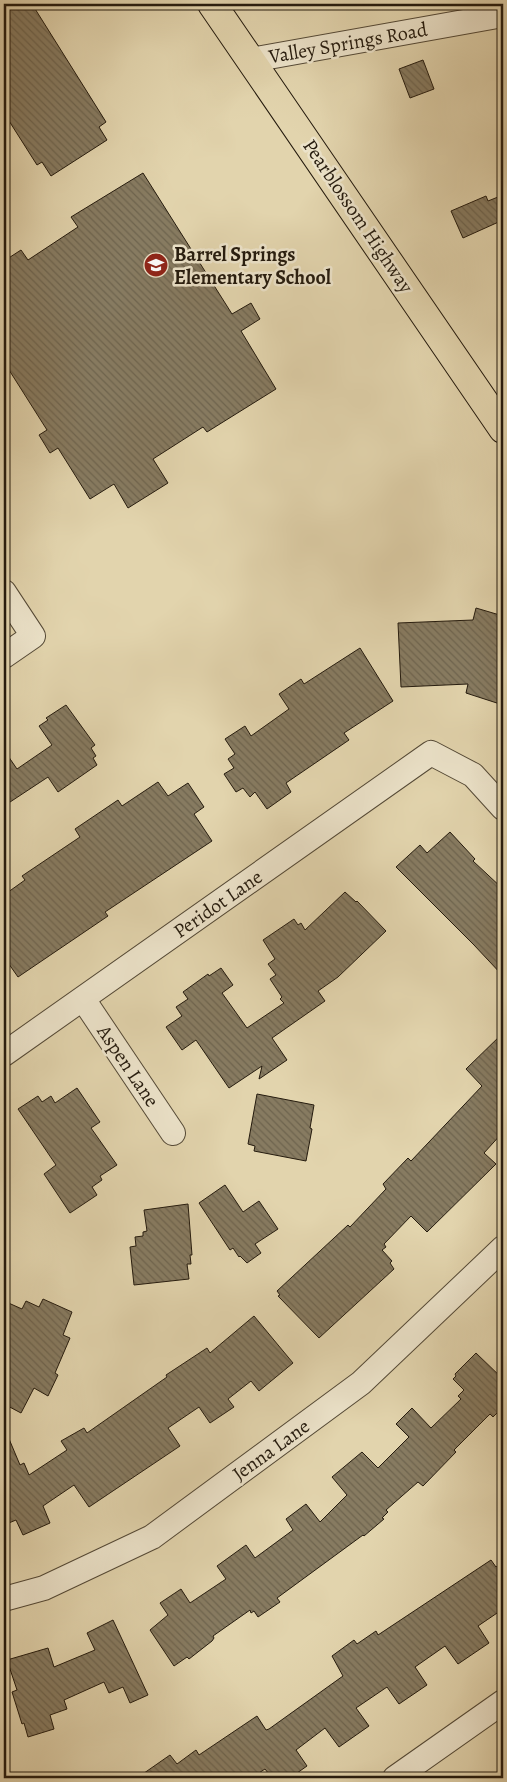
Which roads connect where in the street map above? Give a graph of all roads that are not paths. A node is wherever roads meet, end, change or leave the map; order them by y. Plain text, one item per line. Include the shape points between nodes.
1 (212, 4) edge
2 (503, 15) edge
3 (251, 60) junction
4 (503, 429) edge
5 (4, 592) edge
6 (4, 656) edge
7 (503, 808) edge
8 (83, 999) junction
9 (4, 1054) edge
10 (173, 1132) dead end
11 (503, 1248) edge
12 (4, 1599) edge
13 (503, 1702) edge
14 (394, 1778) edge

1 - 3 main road, Pearblossom Highway
2 - 3 street, Valley Springs Road
3 - 4 main road, Pearblossom Highway
5 - 6 street via 33,636
7 - 8 street, Peridot Lane via 474,775 431,753
8 - 9 street, Peridot Lane
8 - 10 street, Aspen Lane
11 - 12 street, Jenna Lane via 361,1383 152,1537 44,1588
13 - 14 street

